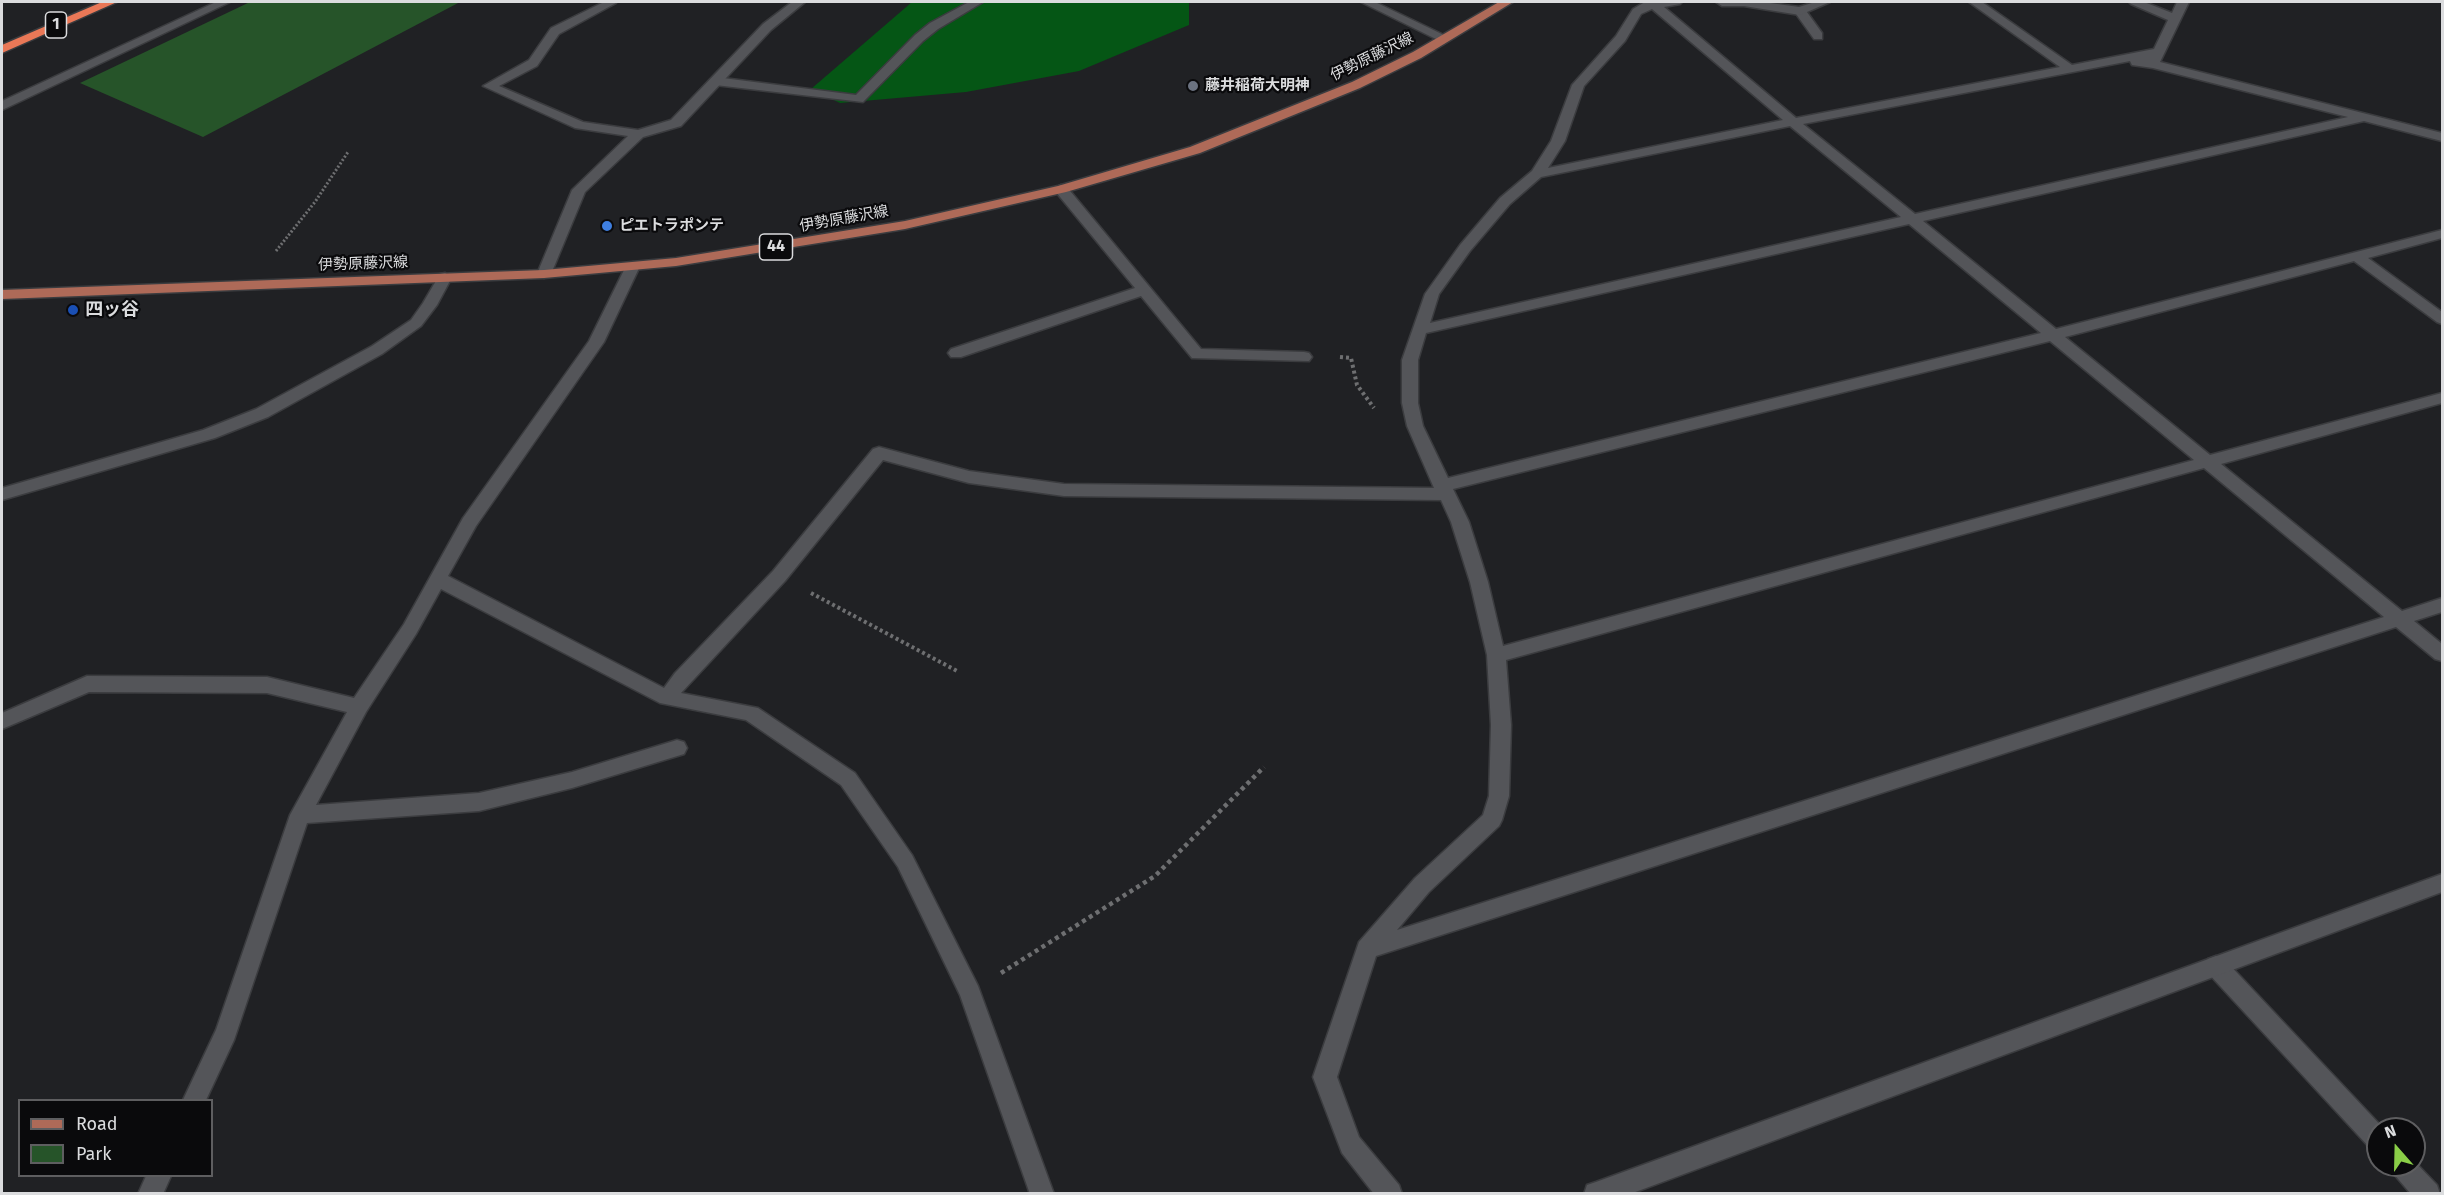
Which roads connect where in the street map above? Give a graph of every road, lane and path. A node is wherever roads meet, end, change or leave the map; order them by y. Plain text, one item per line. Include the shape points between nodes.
1 (111, 2) edge
2 (224, 2) edge
3 (800, 2) edge
4 (977, 2) edge
5 (1367, 2) edge
6 (1507, 2) edge
7 (1676, 2) edge
8 (1722, 2) edge
9 (1824, 2) edge
10 (1975, 2) edge
11 (2135, 2) edge
12 (2183, 2) edge
13 (610, 3) edge
14 (1653, 3) edge
15 (1800, 11) junction
16 (2174, 18) junction
17 (1818, 36) dead end
18 (1444, 38) junction
19 (2, 49) edge
20 (2156, 58) junction
21 (2070, 69) junction
22 (714, 81) junction
23 (1207, 86) dead end
24 (1250, 91) dead end
25 (2, 106) edge
26 (2362, 118) junction
27 (1793, 122) junction
28 (638, 134) junction
29 (2442, 137) edge
30 (348, 152) dead end
31 (1537, 174) junction
32 (1061, 189) junction
33 (1913, 220) junction
34 (2442, 234) edge
35 (275, 252) dead end
36 (2356, 256) junction
37 (633, 266) junction
38 (544, 274) junction
39 (445, 277) junction
40 (1144, 290) junction
41 (2, 295) edge
42 (2442, 319) edge
43 (1420, 330) junction
44 (2053, 335) junction
45 (956, 353) dead end
46 (1304, 357) joint
47 (2442, 398) edge
48 (1415, 426) junction
49 (2207, 461) junction
50 (1444, 490) junction
51 (2, 494) edge
52 (779, 576) junction
53 (438, 579) junction
54 (2442, 605) edge
55 (2400, 619) junction
56 (2442, 654) edge
57 (1496, 655) junction
58 (960, 672) dead end
59 (667, 698) junction
60 (359, 707) junction
61 (2, 721) edge
62 (677, 748) dead end
63 (1264, 767) dead end
64 (300, 815) junction
65 (2442, 883) edge
66 (1367, 949) junction
67 (2216, 966) junction
68 (970, 993) junction
69 (195, 1099) edge
70 (2366, 1127) edge
71 (158, 1177) edge
72 (2412, 1177) edge
73 (150, 1194) edge
74 (1042, 1194) edge
75 (1390, 1194) edge
76 (1596, 1194) edge
77 (2428, 1194) edge

1 - 19 highway, 1
2 - 25 street
3 - 22 street via 766,27
4 - 22 street via 919,38 859,99
5 - 18 street
6 - 18 main road, 伊勢原藤沢線 / 44
7 - 14 street
8 - 15 street
9 - 15 street
10 - 21 street
11 - 16 street
12 - 16 street
13 - 28 street via 555,31 533,63 489,86 580,125
14 - 27 street
14 - 31 street via 1637,12 1621,38 1578,85 1558,141
15 - 17 street
16 - 20 street
18 - 32 main road, 伊勢原藤沢線 / 44 via 1356,85 1278,118 1195,150
20 - 21 street via 2118,59
20 - 26 street
21 - 27 street
22 - 28 street via 676,123
23 - 24 path
26 - 29 street
26 - 33 street
27 - 31 street
27 - 33 street
28 - 38 street via 579,190
30 - 35 path
31 - 43 street via 1505,201 1465,248 1432,294
32 - 37 main road, 伊勢原藤沢線 / 44 via 905,225
32 - 40 street
33 - 43 street
33 - 44 street
34 - 36 street
36 - 42 street
36 - 44 street
37 - 38 main road, 伊勢原藤沢線 / 44
37 - 53 street via 596,342 469,522
38 - 39 main road, 伊勢原藤沢線 / 44
39 - 41 main road, 伊勢原藤沢線 / 44
39 - 51 street via 416,323 377,350 262,413 209,434
40 - 45 street
40 - 46 street via 1197,354
43 - 48 street via 1410,360 1410,403
44 - 49 street
44 - 50 street
46 - 48 path via 1351,358 1357,385 1377,413
47 - 49 street
48 - 50 street
49 - 55 street
49 - 57 street
50 - 52 street via 1064,490 969,477 879,453
50 - 57 street via 1460,522 1479,582
52 - 58 path
52 - 59 street
53 - 59 street
53 - 60 street
54 - 55 street
55 - 56 street
55 - 66 street
57 - 66 street via 1501,726 1499,796 1492,820 1422,885
59 - 68 street via 751,713 848,779 904,861
60 - 61 street via 267,685 87,684
60 - 64 street
62 - 64 street via 572,780 479,802
63 - 68 path via 1155,876
64 - 69 street via 225,1032
65 - 67 street
66 - 75 street via 1325,1077 1350,1145
67 - 70 street
67 - 76 street
68 - 74 street
71 - 73 street
72 - 77 street

